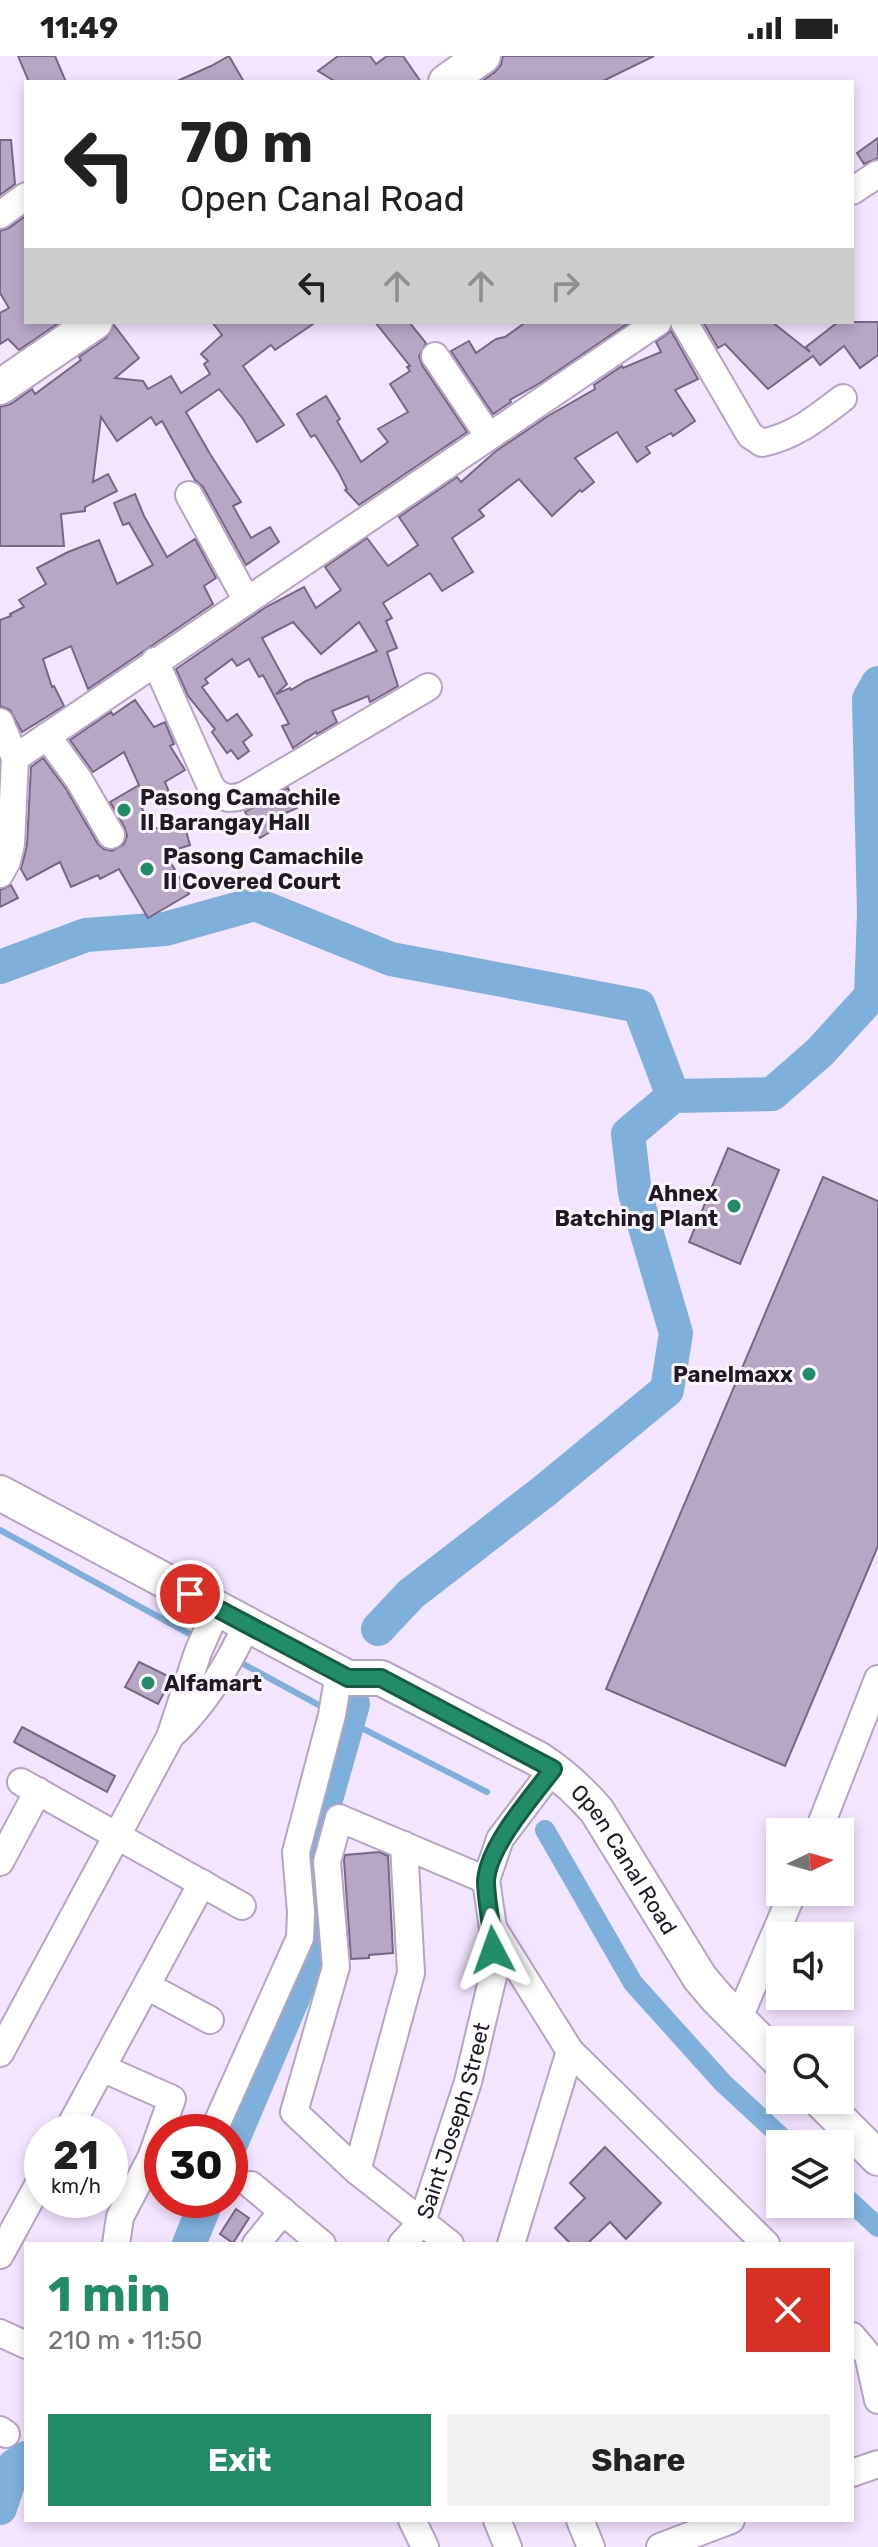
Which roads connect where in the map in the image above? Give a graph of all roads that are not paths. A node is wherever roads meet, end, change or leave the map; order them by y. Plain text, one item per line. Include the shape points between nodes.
1 (483, 56) edge
2 (449, 80) edge
3 (878, 174) edge
4 (854, 190) edge
5 (24, 197) edge
6 (0, 215) edge
7 (92, 324) edge
8 (685, 324) edge
9 (644, 326) edge
10 (435, 356) dead end
11 (0, 387) edge
12 (843, 398) dead end
13 (488, 435) junction
14 (189, 495) dead end
15 (246, 599) junction
16 (155, 661) junction
17 (428, 687) dead end
18 (0, 722) edge
19 (47, 736) junction
20 (15, 758) junction
21 (111, 835) dead end
22 (0, 874) edge
23 (0, 1493) edge
24 (222, 1639) junction
25 (878, 1679) edge
26 (335, 1697) junction
27 (553, 1769) junction
28 (823, 1818) edge
29 (116, 1834) junction
30 (404, 1845) junction
31 (0, 1862) edge
32 (486, 1880) junction
33 (202, 1883) junction
34 (242, 1906) dead end
35 (787, 1906) edge
36 (493, 1928) junction
37 (147, 1986) junction
38 (210, 2020) dead end
39 (738, 2020) junction
40 (766, 2047) edge
41 (570, 2051) junction
42 (0, 2053) edge
43 (102, 2068) junction
44 (77, 2114) edge
45 (221, 2114) edge
46 (834, 2114) edge
47 (878, 2158) edge
48 (357, 2171) junction
49 (251, 2185) dead end
50 (24, 2211) edge
51 (283, 2211) junction
52 (422, 2222) junction
53 (116, 2242) edge
54 (258, 2242) edge
55 (320, 2242) edge
56 (404, 2242) edge
57 (447, 2242) edge
58 (512, 2242) edge
59 (764, 2242) edge
60 (0, 2255) edge
61 (0, 2333) edge
62 (854, 2338) edge
63 (24, 2344) edge
64 (868, 2392) edge
65 (878, 2464) edge
66 (854, 2472) edge
67 (413, 2522) edge
68 (498, 2522) edge
69 (581, 2522) edge
70 (726, 2522) edge
71 (425, 2547) edge
72 (508, 2547) edge
73 (591, 2547) edge
74 (660, 2547) edge

1 - 2 main road
3 - 4 street
5 - 6 street
7 - 11 main road
8 - 12 street via 750,435 762,443 805,427
9 - 13 street
10 - 13 street
13 - 15 street
14 - 15 street
15 - 16 street
16 - 17 street via 212,789 232,799
16 - 19 street
18 - 20 street
19 - 20 street
19 - 21 street
20 - 22 street via 11,844
23 - 24 main road, Open Canal Road
24 - 26 main road, Open Canal Road
24 - 29 street via 198,1688 194,1714 170,1737
25 - 28 street
26 - 27 main road, Open Canal Road via 348,1678 381,1678
26 - 45 street via 296,1852 300,1938
27 - 32 street, Saint Joseph Street via 500,1839
27 - 39 main road, Open Canal Road via 597,1811 693,1967
29 - 31 street via 30,1786
29 - 33 street
29 - 42 street
30 - 32 street
30 - 48 street via 411,1973
30 - 48 street via 339,1818 327,1862 336,1967 294,2112
32 - 36 street, Saint Joseph Street
33 - 34 street
33 - 37 street
35 - 39 street
36 - 41 street
36 - 52 street, Saint Joseph Street via 494,1972 468,2082
37 - 38 street
37 - 43 street
39 - 40 main road, Open Canal Road
41 - 58 street
41 - 59 street
43 - 44 street
43 - 53 street via 172,2099 151,2158 120,2217
46 - 47 main road
48 - 52 street
49 - 51 street
50 - 60 street
51 - 54 street
51 - 55 street
52 - 56 street, Saint Joseph Street
52 - 57 street
61 - 63 street
62 - 64 street via 868,2355
65 - 66 street
67 - 71 street
68 - 72 street
69 - 73 street
70 - 74 street

